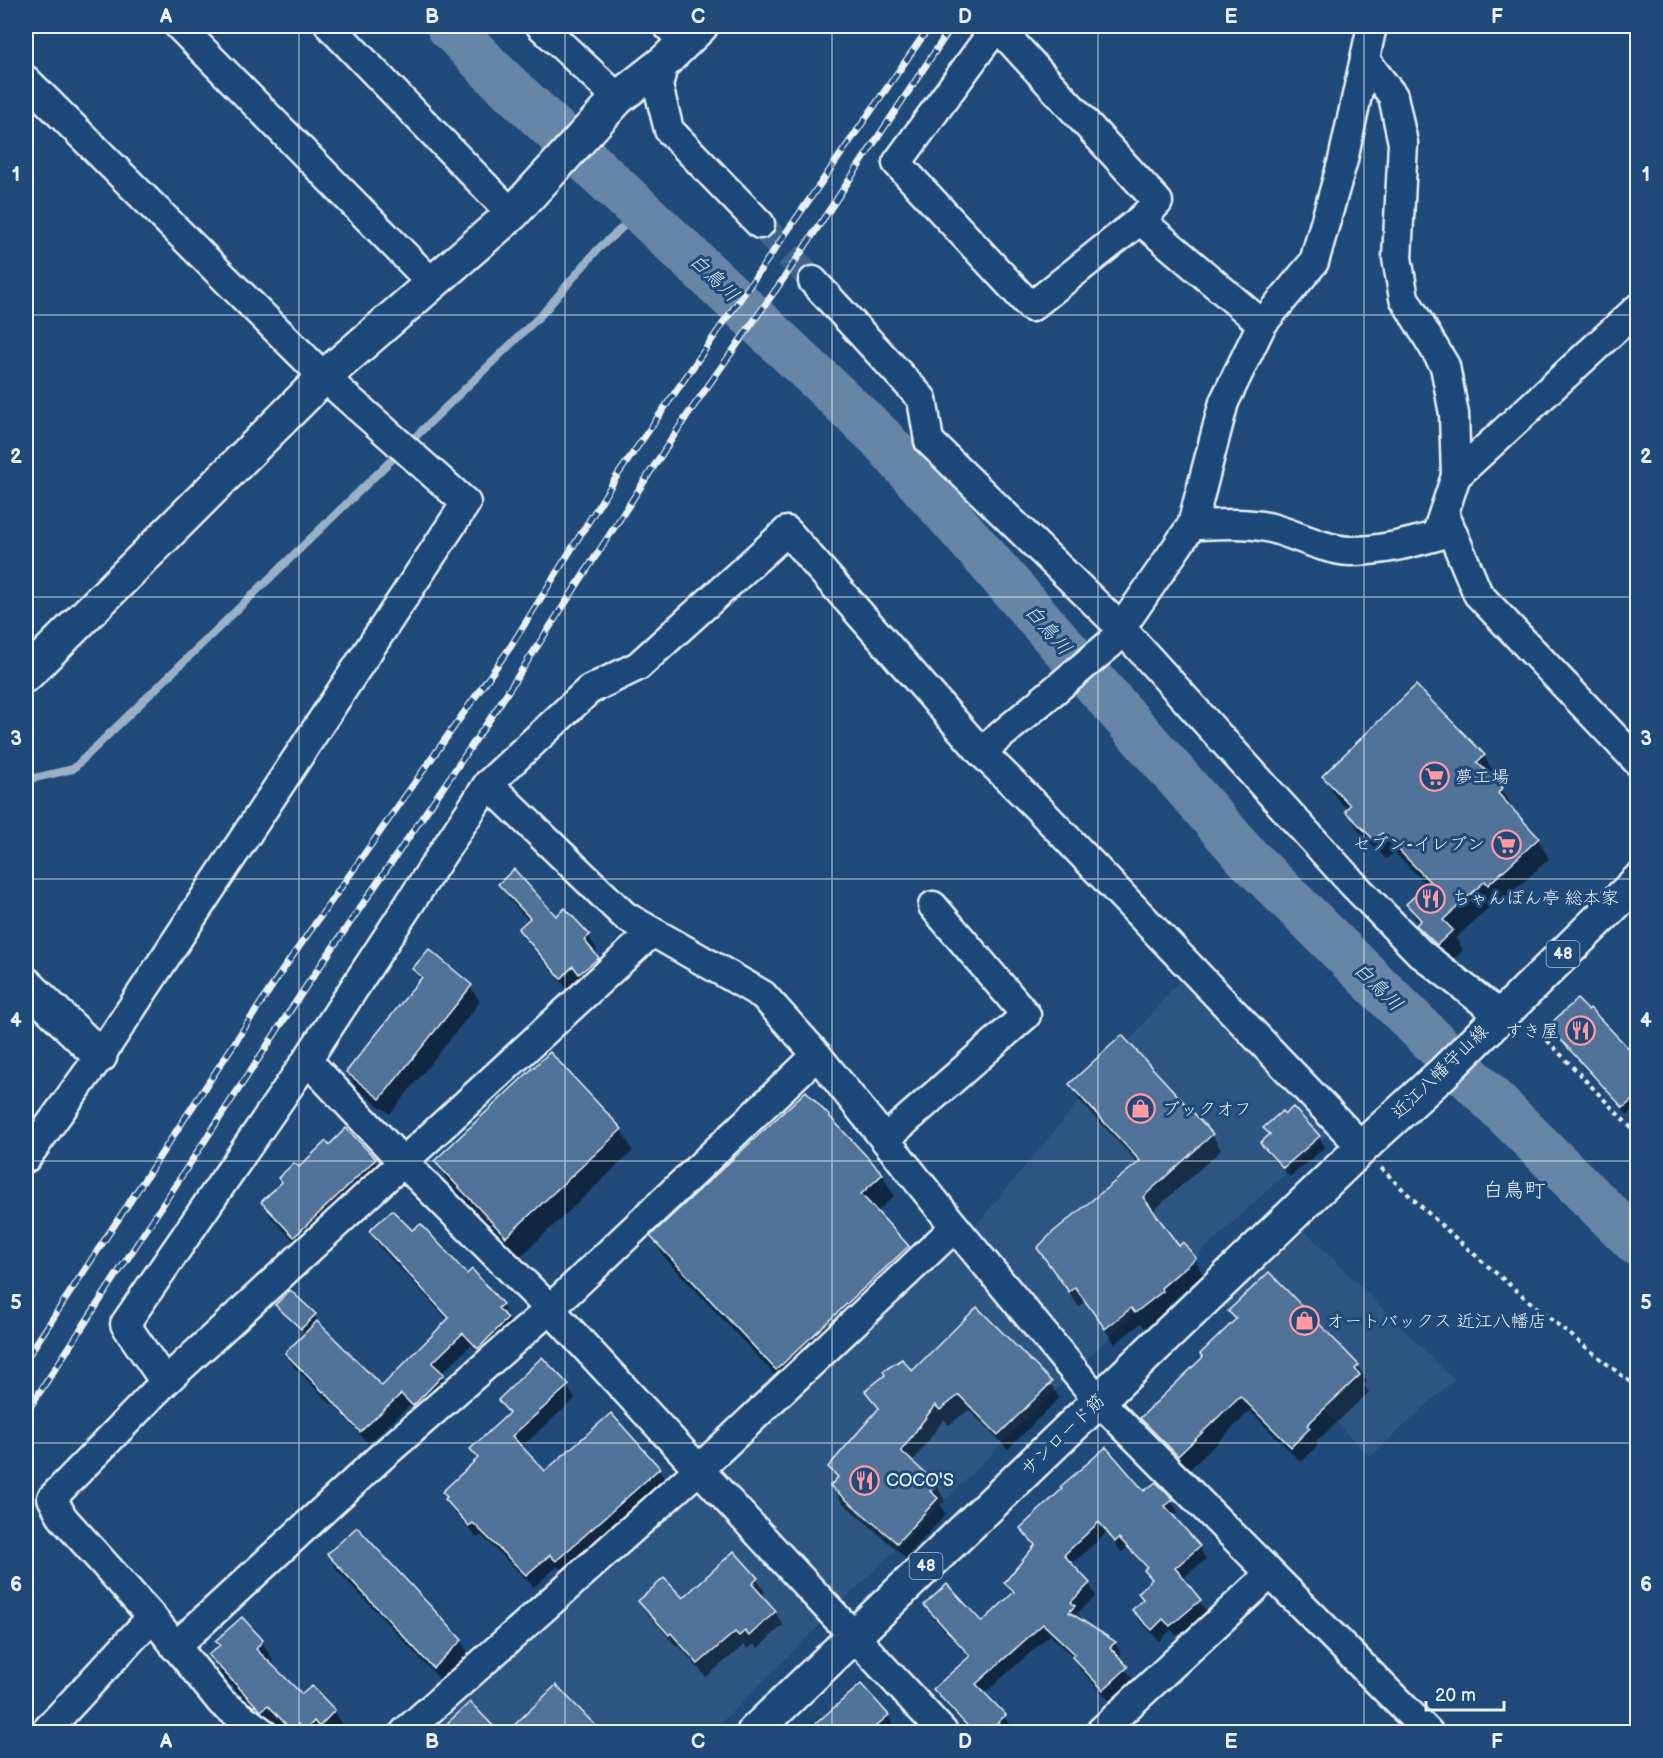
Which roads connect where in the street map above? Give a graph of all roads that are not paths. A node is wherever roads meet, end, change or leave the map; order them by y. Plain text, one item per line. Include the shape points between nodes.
1 (178, 26) edge
2 (330, 26) edge
3 (541, 26) edge
4 (1372, 26) edge
5 (679, 39) edge
6 (1365, 60) junction
7 (26, 80) edge
8 (618, 98) junction
9 (512, 214) junction
10 (1140, 220) junction
11 (760, 224) tunnel mouth
12 (813, 281) tunnel mouth
13 (432, 283) junction
14 (1638, 308) edge
15 (1262, 324) junction
16 (324, 377) junction
17 (1456, 476) junction
18 (1444, 513) junction
19 (1192, 525) junction
20 (1116, 635) junction
21 (26, 675) edge
22 (981, 752) junction
23 (1638, 762) edge
24 (488, 784) junction
25 (1638, 881) edge
26 (933, 906) dead end
27 (651, 933) junction
28 (26, 984) edge
29 (1494, 1021) junction
30 (817, 1055) junction
31 (100, 1056) junction
32 (307, 1060) junction
33 (885, 1139) junction
34 (1364, 1146) junction
35 (26, 1158) edge
36 (402, 1161) junction
37 (955, 1227) junction
38 (550, 1309) junction
39 (165, 1382) junction
40 (1099, 1401) junction
41 (698, 1470) junction
42 (1269, 1574) junction
43 (152, 1617) junction
44 (853, 1637) junction
45 (175, 1647) junction
46 (45, 1732) edge
47 (262, 1732) edge
48 (405, 1732) edge
49 (754, 1732) edge
50 (943, 1732) edge
51 (1100, 1732) edge
52 (1428, 1732) edge

1 - 13 street
2 - 9 street
3 - 8 street
4 - 6 street
5 - 8 main road
5 - 11 street via 658,86 669,130
6 - 15 street via 1343,160 1314,262
6 - 17 street via 1393,96 1403,143 1397,258 1404,298 1445,366 1454,414
7 - 16 street
8 - 9 main road
9 - 13 main road
10 - 10 street via 1031,307 897,163 997,26 1158,202
10 - 15 street
12 - 20 street via 922,399 929,441
13 - 16 main road
14 - 17 street
15 - 19 street via 1224,402
16 - 21 main road
16 - 31 street via 466,503
17 - 18 street
18 - 19 street via 1436,536 1391,549 1348,551 1248,524
18 - 23 street via 1478,594
19 - 20 street
20 - 22 street
20 - 29 street via 1420,953
22 - 24 street via 787,531 638,666 589,690
22 - 34 street
24 - 27 street via 625,916
24 - 32 street
25 - 29 main road, 近江八幡守山線 / 48
26 - 33 street via 1026,1015
27 - 30 street via 763,995
27 - 36 street
28 - 31 main road
29 - 34 main road, 近江八幡守山線 / 48
30 - 33 street
30 - 38 street
31 - 35 street
32 - 36 street
32 - 39 street via 125,1324
33 - 37 street
34 - 40 main road, サンロード筋 / 48
36 - 38 street
36 - 39 street
37 - 40 street
37 - 41 street
38 - 41 street
38 - 45 street via 382,1456
39 - 43 street via 52,1498 63,1518
40 - 42 street
40 - 44 main road, サンロード筋 / 48
41 - 44 street
41 - 48 street
42 - 51 street
42 - 52 street
43 - 45 street
43 - 46 street
44 - 49 main road, サンロード筋 / 48
44 - 50 street
45 - 47 street via 222,1703

